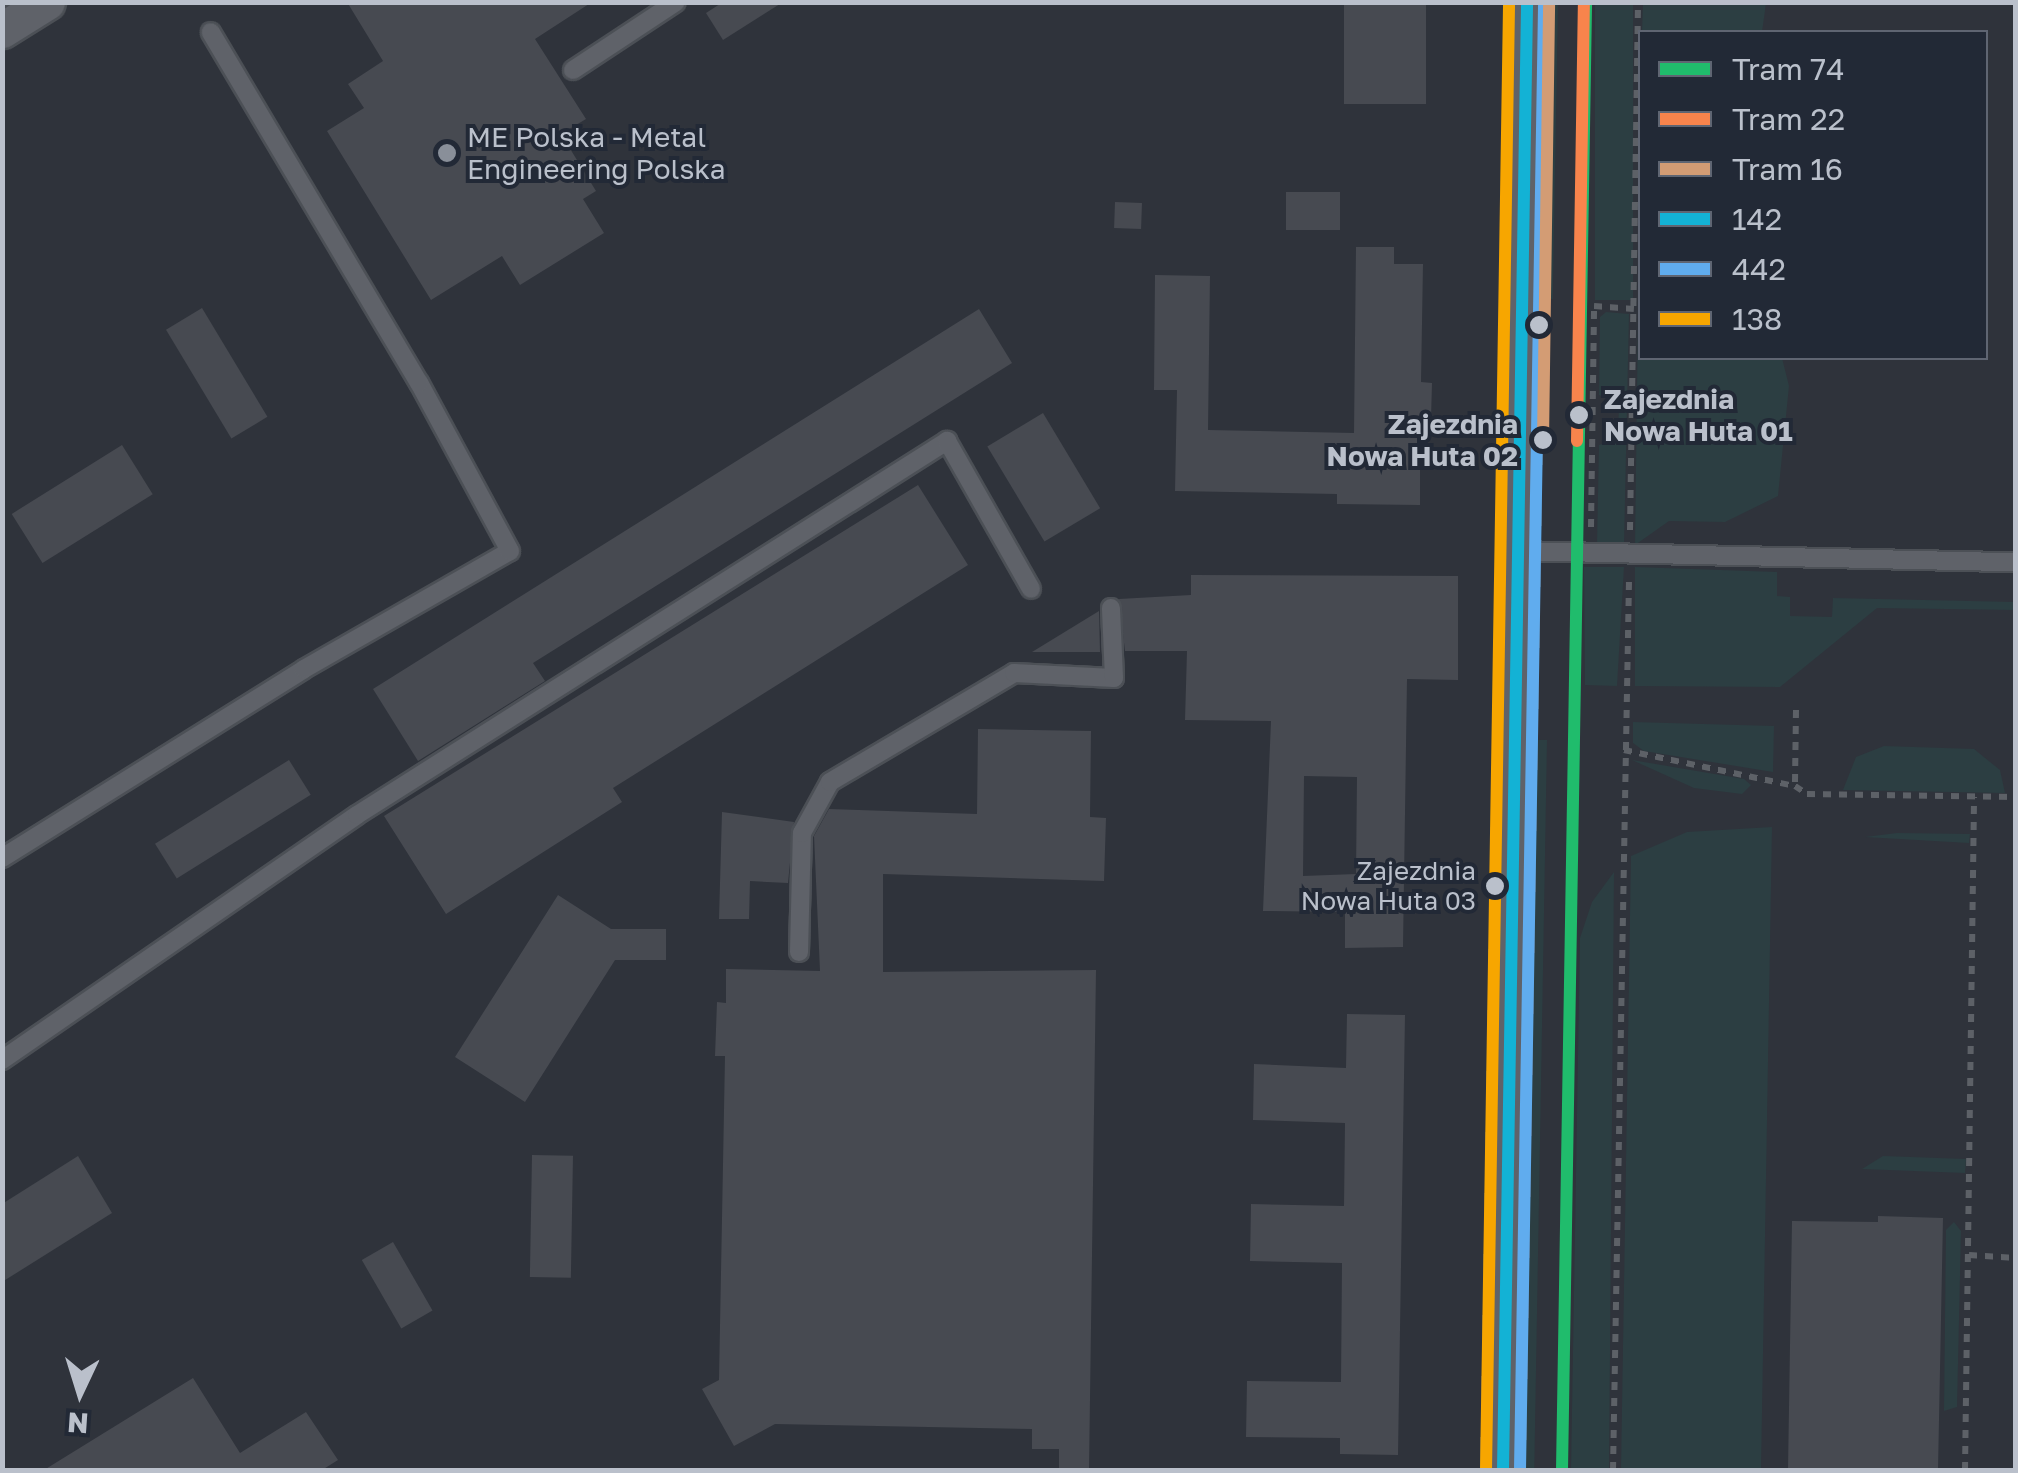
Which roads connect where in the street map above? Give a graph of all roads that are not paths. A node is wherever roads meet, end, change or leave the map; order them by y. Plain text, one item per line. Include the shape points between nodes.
1 (47, 2) edge
2 (676, 2) edge
3 (1528, 2) edge
4 (2, 30) edge
5 (211, 32) dead end
6 (573, 70) dead end
7 (1518, 551) junction
8 (2016, 562) edge
9 (1031, 589) dead end
10 (1111, 608) dead end
11 (2, 858) edge
12 (799, 952) dead end
13 (2, 1060) edge
14 (1502, 1470) edge

1 - 4 street
2 - 6 lane
3 - 7 street
5 - 11 lane via 420,383 510,551 304,669
7 - 8 lane
7 - 14 street
9 - 13 lane via 947,441 357,815
10 - 12 lane via 1114,678 1014,673 830,782 802,833

